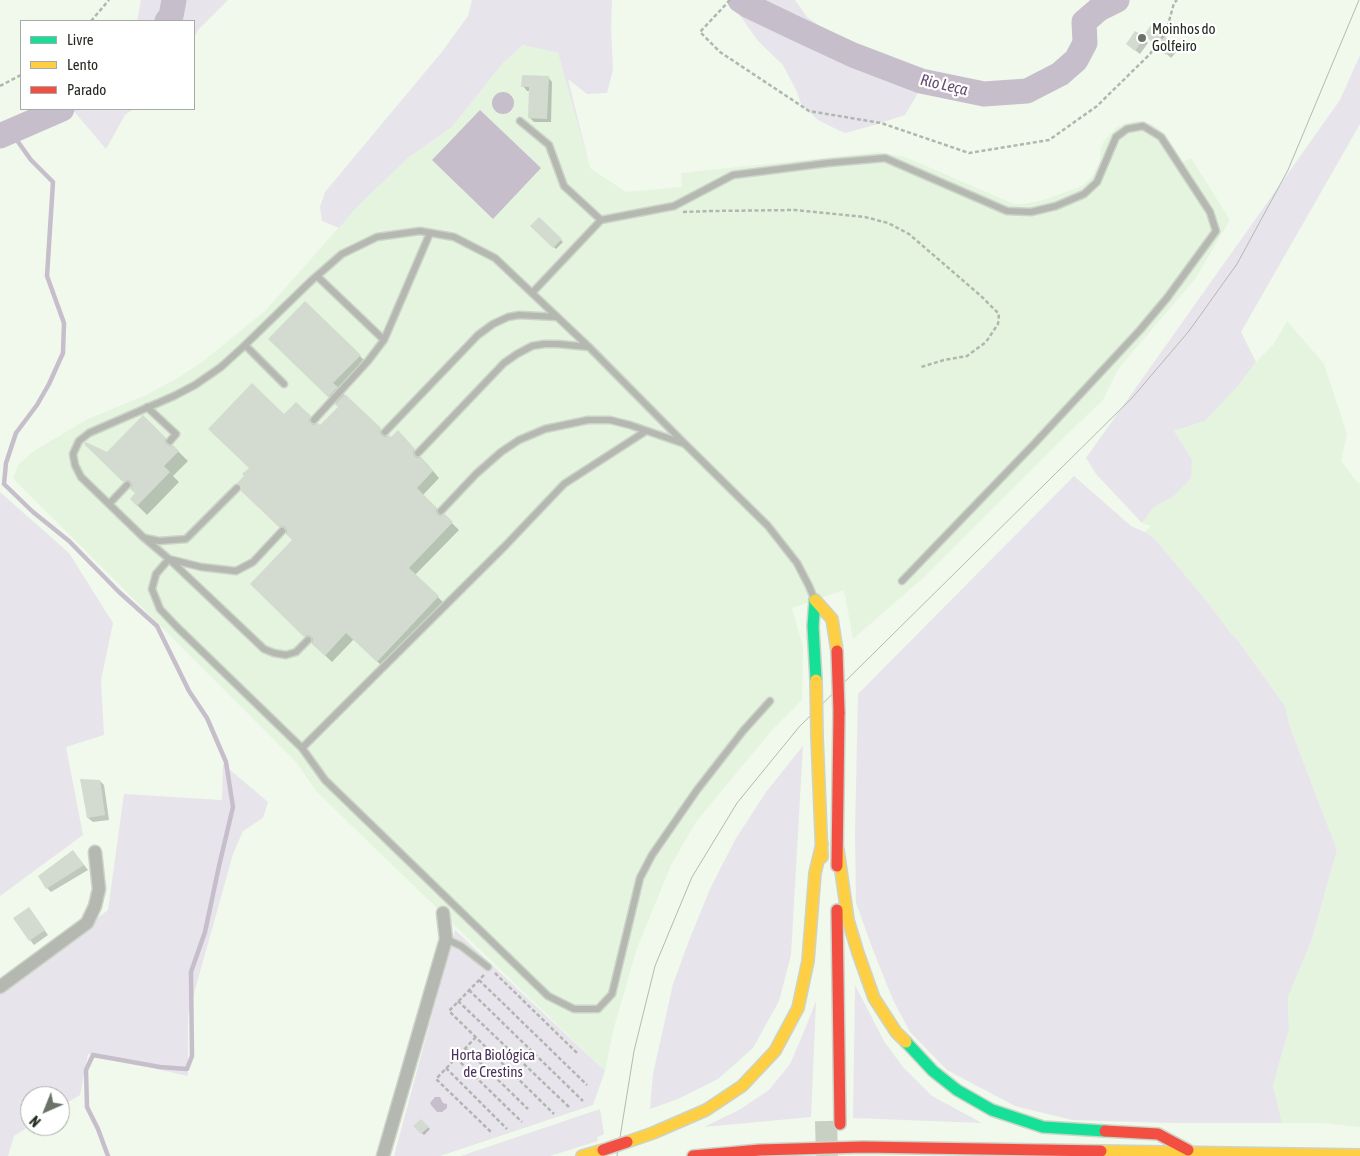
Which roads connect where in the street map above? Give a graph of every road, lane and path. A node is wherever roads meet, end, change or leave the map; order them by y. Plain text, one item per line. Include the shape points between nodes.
1 (109, 0) edge
2 (730, 0) edge
3 (1177, 0) edge
4 (92, 20) edge
5 (20, 76) edge
6 (0, 86) edge
7 (520, 121) dead end
8 (674, 206) junction
9 (601, 220) junction
10 (430, 233) junction
11 (317, 276) junction
12 (532, 293) junction
13 (557, 317) junction
14 (384, 340) junction
15 (245, 345) junction
16 (589, 347) junction
17 (921, 367) dead end
18 (284, 384) dead end
19 (147, 407) junction
20 (314, 420) dead end
21 (646, 431) junction
22 (385, 432) dead end
23 (170, 441) dead end
24 (685, 444) junction
25 (418, 453) dead end
26 (127, 485) dead end
27 (237, 488) dead end
28 (109, 504) junction
29 (440, 511) dead end
30 (282, 531) dead end
31 (143, 537) junction
32 (169, 559) junction
33 (902, 580) dead end
34 (815, 600) junction
35 (308, 640) dead end
36 (770, 701) dead end
37 (302, 748) junction
38 (822, 844) junction
39 (838, 850) junction
40 (95, 852) dead end
41 (824, 899) dead end
42 (456, 906) junction
43 (443, 913) joint
44 (446, 939) junction
45 (489, 968) junction
46 (479, 980) junction
47 (0, 987) edge
48 (469, 990) junction
49 (458, 1001) junction
50 (476, 1038) junction
51 (466, 1048) junction
52 (578, 1054) dead end
53 (456, 1058) junction
54 (446, 1068) junction
55 (587, 1085) dead end
56 (583, 1101) dead end
57 (569, 1107) dead end
58 (528, 1108) dead end
59 (554, 1114) dead end
60 (522, 1122) dead end
61 (840, 1124) tunnel mouth
62 (508, 1128) dead end
63 (491, 1132) dead end
64 (1191, 1152) junction
65 (1360, 1154) edge
66 (383, 1156) edge
67 (582, 1156) edge
68 (692, 1156) edge

1 - 4 path
2 - 3 path via 700,32 720,52 809,111 881,123 969,153 1049,140 1097,106 1150,54 1166,32
5 - 6 path
7 - 9 lane via 549,145 564,186
8 - 9 lane
8 - 17 path via 684,213 796,210 865,217 888,223 909,234 999,314 998,324 986,342 967,356
8 - 33 lane via 733,175 885,158 1007,212 1031,212 1084,194 1097,182 1116,137 1143,126 1161,137 1210,212 1216,231 1167,298 1034,444
9 - 12 lane
10 - 11 lane via 420,231 377,237 342,254
10 - 12 lane via 454,237 495,258
10 - 14 lane
11 - 14 lane
11 - 15 lane
12 - 13 lane
13 - 16 lane
13 - 22 lane via 519,315 493,324 478,335
14 - 20 lane
15 - 18 lane
15 - 19 lane via 195,385
16 - 24 lane
16 - 25 lane via 544,344 517,354 504,363
19 - 23 lane via 176,434
19 - 28 lane via 89,433 73,454 81,477
21 - 24 lane
21 - 29 lane via 610,420 588,420 545,428 501,452
21 - 37 lane via 564,484
24 - 34 lane via 768,526 797,563
26 - 28 lane
27 - 31 lane via 186,539 159,541
28 - 31 lane
30 - 32 lane via 253,562 236,571
31 - 32 lane
32 - 35 lane via 264,649 274,653 296,652
32 - 37 lane via 156,574 152,589 160,609
34 - 38 highway, bridge via 813,626
34 - 39 highway, bridge via 832,619 837,651
36 - 42 lane via 697,790 652,855 640,878 612,994 598,1009 574,1009 548,996
37 - 42 lane via 325,780
38 - 41 highway
38 - 67 highway, bridge via 815,873 808,961 798,1008 775,1051 742,1086 706,1110 653,1133
39 - 61 highway
39 - 64 highway via 848,920 874,998 896,1032 933,1071 957,1090 992,1110 1042,1127 1158,1134
40 - 47 street via 99,888 95,906 86,923
42 - 43 lane
43 - 44 street
44 - 45 lane via 461,946
44 - 66 street
45 - 46 path
45 - 52 path
46 - 48 path
46 - 55 path
48 - 49 path
48 - 56 path
49 - 50 path via 449,1011
49 - 57 path
50 - 51 path
50 - 59 path
51 - 53 path
51 - 58 path
53 - 54 path
53 - 60 path
54 - 62 path
54 - 63 path via 436,1079
64 - 65 highway
64 - 68 highway via 863,1147

